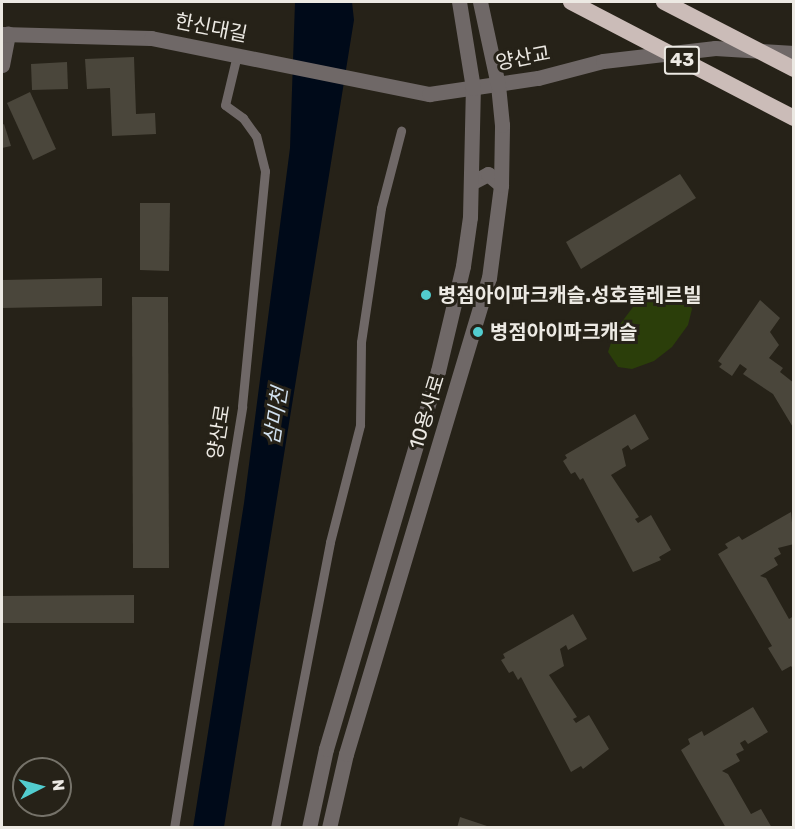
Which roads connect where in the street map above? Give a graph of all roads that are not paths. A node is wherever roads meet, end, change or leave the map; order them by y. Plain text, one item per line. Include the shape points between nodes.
1 (459, 2) edge
2 (480, 2) edge
3 (571, 2) edge
4 (664, 2) edge
5 (5, 34) edge
6 (794, 53) edge
7 (237, 55) junction
8 (263, 60) joint
9 (2, 65) edge
10 (794, 69) edge
11 (498, 85) junction
12 (473, 88) junction
13 (794, 118) edge
14 (401, 131) dead end
15 (471, 183) junction
16 (501, 185) junction
17 (174, 828) edge
18 (275, 828) edge
19 (309, 828) edge
20 (329, 828) edge

1 - 12 street, 10용사로
2 - 11 street, 10용사로
3 - 13 highway, 43
4 - 10 highway, 43
5 - 7 street, 한신대길 via 151,38
5 - 9 street, 한신대길
6 - 11 street, 양산교 via 715,48 603,61
7 - 8 street, 한신대길
7 - 17 lane, 양산로 via 225,105 243,118 256,136 265,171 242,406
8 - 12 street, 양산교 via 429,94
11 - 12 street, 양산교
11 - 16 street, 10용사로
12 - 15 street, 10용사로
14 - 18 lane via 381,208 361,342 360,425 330,542
15 - 16 street via 488,174
15 - 19 street, 10용사로 via 463,266 444,350 326,749
16 - 20 street, 10용사로 via 489,278 346,754

